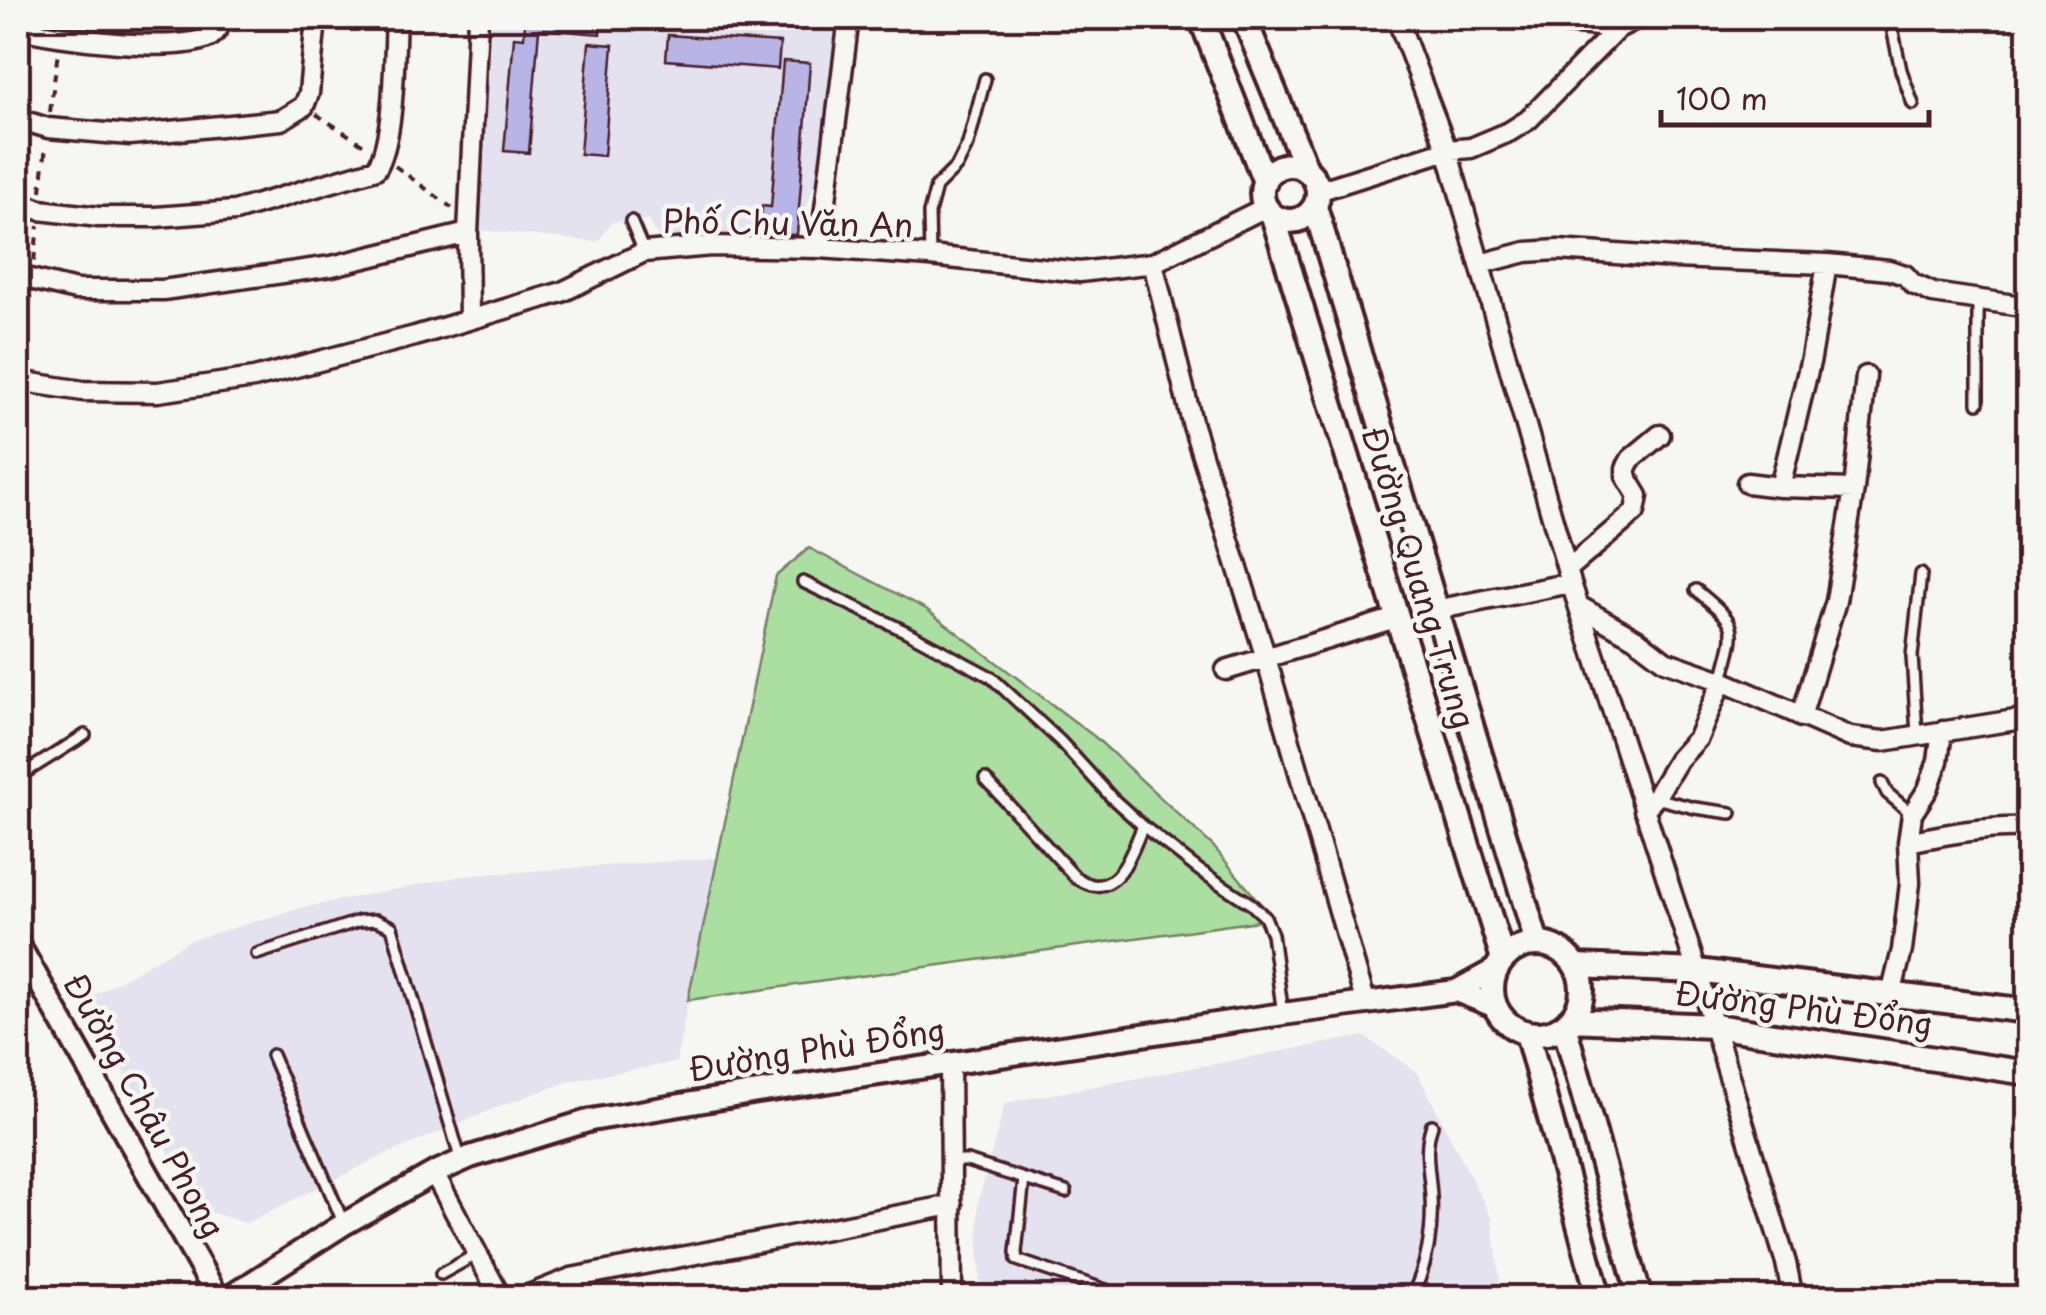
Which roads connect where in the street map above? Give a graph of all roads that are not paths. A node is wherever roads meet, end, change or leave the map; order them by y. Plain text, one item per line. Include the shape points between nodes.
1 (224, 18) edge
2 (316, 18) edge
3 (396, 18) edge
4 (478, 18) edge
5 (849, 18) edge
6 (1201, 18) edge
7 (1244, 18) edge
8 (1397, 18) edge
9 (1515, 18) edge
10 (1638, 18) edge
11 (1890, 18) edge
12 (18, 28) edge
13 (1618, 28) junction
14 (985, 78) dead end
15 (1913, 104) dead end
16 (18, 119) edge
17 (1447, 150) junction
18 (1265, 182) junction
19 (1313, 190) junction
20 (18, 202) edge
21 (1269, 212) junction
22 (631, 221) dead end
23 (468, 234) junction
24 (820, 248) junction
25 (644, 252) junction
26 (930, 256) junction
27 (1153, 263) junction
28 (1480, 264) junction
29 (1827, 264) junction
30 (18, 276) edge
31 (1978, 301) junction
32 (2028, 307) edge
33 (470, 318) junction
34 (1866, 376) dead end
35 (18, 381) edge
36 (1978, 403) dead end
37 (1660, 435) dead end
38 (1747, 482) dead end
39 (1780, 487) junction
40 (1854, 489) junction
41 (1922, 574) dead end
42 (1570, 576) junction
43 (804, 582) dead end
44 (1696, 590) dead end
45 (1579, 606) junction
46 (1436, 610) junction
47 (1396, 618) junction
48 (1266, 658) junction
49 (1226, 670) dead end
50 (1722, 682) junction
51 (1800, 716) junction
52 (2028, 718) edge
53 (1942, 731) junction
54 (1917, 734) junction
55 (85, 736) dead end
56 (18, 777) edge
57 (985, 780) dead end
58 (1882, 782) dead end
59 (1650, 804) junction
60 (1731, 813) dead end
61 (1912, 814) junction
62 (1143, 826) junction
63 (2028, 828) edge
64 (1908, 842) junction
65 (1537, 943) junction
66 (18, 944) edge
67 (257, 954) dead end
68 (1500, 964) junction
69 (1576, 966) junction
70 (1697, 971) junction
71 (1456, 991) junction
72 (1891, 995) junction
73 (1366, 1004) junction
74 (1496, 1007) junction
75 (2028, 1012) edge
76 (1283, 1014) junction
77 (1566, 1023) junction
78 (1714, 1026) junction
79 (1528, 1033) junction
80 (272, 1055) dead end
81 (950, 1063) junction
82 (2028, 1073) edge
83 (1432, 1126) dead end
84 (460, 1161) junction
85 (952, 1162) junction
86 (434, 1173) junction
87 (1024, 1179) junction
88 (1066, 1192) dead end
89 (952, 1205) junction
90 (344, 1224) junction
91 (477, 1254) junction
92 (442, 1274) dead end
93 (218, 1298) edge
94 (228, 1298) edge
95 (500, 1298) edge
96 (521, 1298) edge
97 (952, 1298) edge
98 (1110, 1298) edge
99 (1411, 1298) edge
100 (1600, 1298) edge
101 (1640, 1298) edge
102 (1794, 1298) edge

1 - 12 street via 210,37 186,44 128,44
2 - 16 street via 310,93 304,106 280,120 130,135
3 - 20 street via 388,138 376,169 234,211 99,216
4 - 23 street
5 - 24 street
6 - 18 main road
7 - 19 main road, Đường Quang Trung
8 - 17 street
9 - 13 street
10 - 13 street
11 - 15 lane
13 - 17 street via 1528,120 1471,148
14 - 26 lane via 968,144 936,187
17 - 19 street
17 - 28 street
18 - 19 main road via 1283,166 1296,166
18 - 21 main road
19 - 21 main road via 1308,216 1288,222
19 - 46 main road, Đường Quang Trung
21 - 27 street, Phố Chu Văn An
21 - 47 main road, Đường Quang Trung
22 - 25 lane
23 - 30 street via 332,266 164,290 76,290
23 - 33 street
24 - 25 street, Phố Chu Văn An
24 - 26 street, Phố Chu Văn An
25 - 33 street, Phố Chu Văn An via 562,292
26 - 27 street, Phố Chu Văn An via 1080,272
27 - 48 street via 1193,426
28 - 29 street via 1558,250
28 - 42 street
29 - 31 street via 1889,270 1933,293
29 - 39 street
31 - 32 street
31 - 36 lane
33 - 35 street, Phố Chu Văn An via 254,378 158,392
34 - 40 street
37 - 42 street via 1626,468 1638,496 1635,512
38 - 39 street
39 - 40 street
40 - 51 street via 1836,601
41 - 54 lane via 1912,656
42 - 45 street
42 - 46 street
43 - 62 lane via 991,677
44 - 50 lane via 1732,627
45 - 50 street via 1665,661
45 - 59 street
46 - 65 main road, Đường Quang Trung
47 - 48 street
47 - 68 main road, Đường Quang Trung
48 - 49 street
48 - 73 street
50 - 51 street
50 - 59 street via 1698,738
51 - 54 street via 1850,737 1883,741
52 - 53 street
53 - 54 street
53 - 61 street via 1928,789
55 - 56 lane
57 - 62 lane via 1076,878 1093,885 1117,878
58 - 61 lane
59 - 60 lane
59 - 70 street
61 - 64 street
62 - 76 lane via 1265,917
63 - 64 street
64 - 72 street via 1910,883
65 - 68 main road via 1518,948
65 - 69 main road via 1560,950
66 - 93 street, Đường Châu Phong
67 - 84 lane via 358,921 392,927
68 - 71 street, Đường Phù Đổng
68 - 74 main road via 1492,988
69 - 70 main road, Đường Phù Đổng
69 - 77 main road via 1582,994
70 - 72 main road, Đường Phù Đổng
70 - 78 street
71 - 73 street, Đường Phù Đổng
71 - 74 street
72 - 75 main road, Đường Phù Đổng
73 - 76 street, Đường Phù Đổng
74 - 79 main road via 1508,1024
76 - 81 street, Đường Phù Đổng
77 - 78 main road, Đường Phù Đổng
77 - 79 main road
77 - 101 main road
78 - 82 main road, Đường Phù Đổng
78 - 102 street
79 - 100 main road
80 - 90 lane
81 - 84 street, Đường Phù Đổng via 591,1120
81 - 85 street
83 - 99 lane via 1426,1150 1432,1232
84 - 86 street, Đường Phù Đổng
85 - 87 lane
85 - 89 street
86 - 90 street, Đường Phù Đổng
86 - 91 street
87 - 88 lane
87 - 98 lane via 1017,1260 1106,1290
89 - 96 street via 570,1278
89 - 97 street
90 - 94 street, Đường Phù Đổng
91 - 92 lane
91 - 95 street

